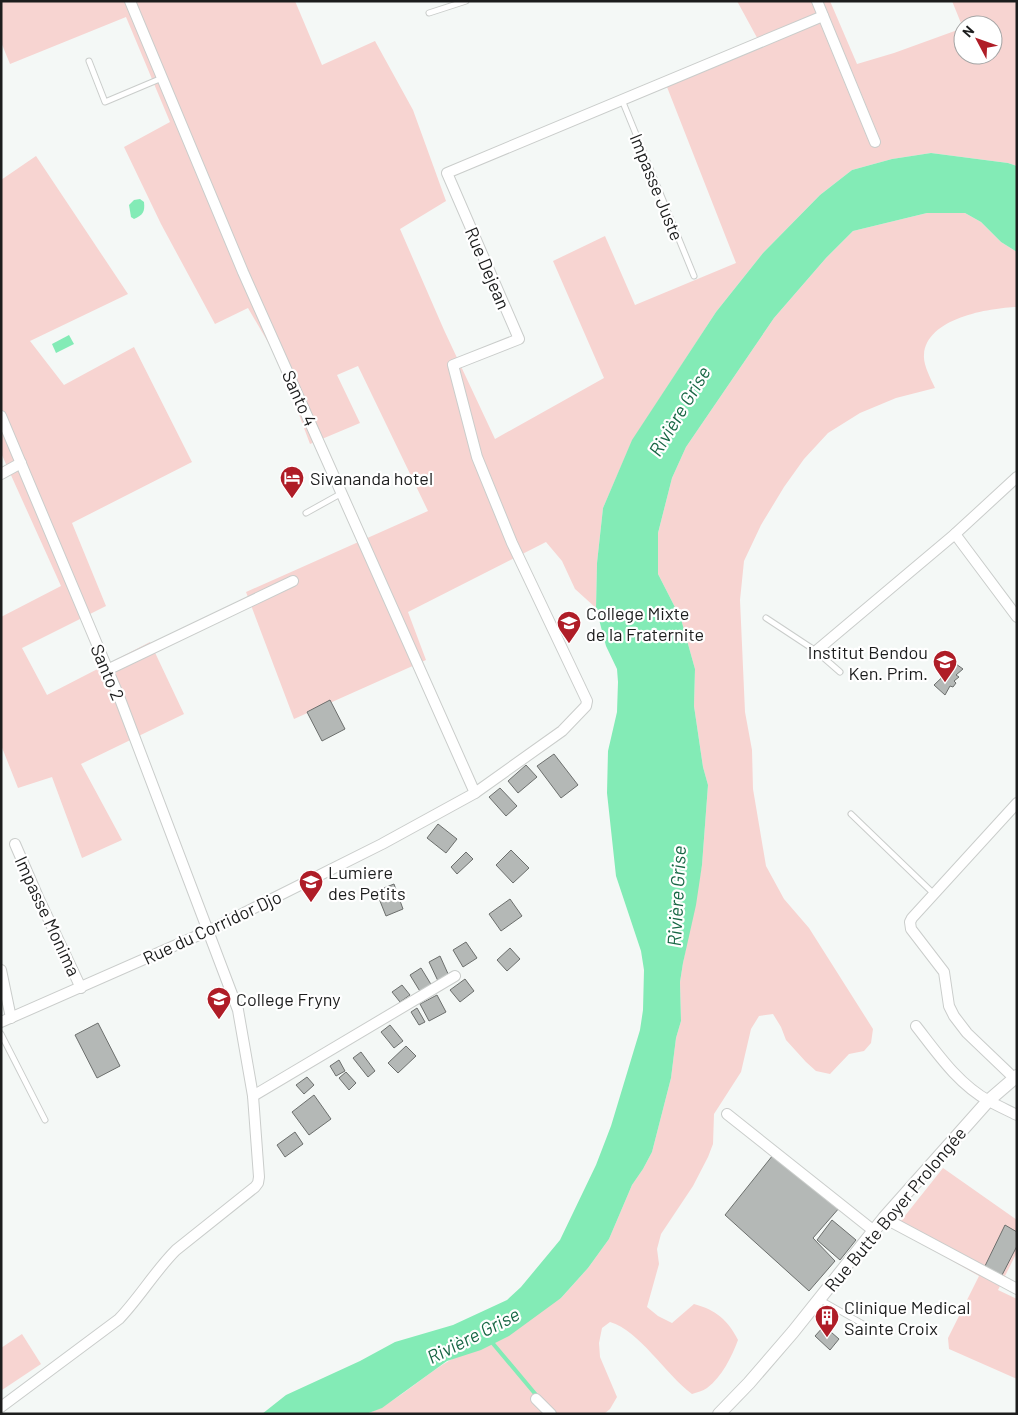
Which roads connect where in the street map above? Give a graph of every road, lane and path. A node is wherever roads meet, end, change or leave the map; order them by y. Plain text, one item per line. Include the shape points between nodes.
1 (130, 1) edge
2 (466, 1) edge
3 (817, 1) edge
4 (429, 14) dead end
5 (823, 16) junction
6 (88, 61) dead end
7 (162, 78) junction
8 (622, 99) junction
9 (875, 142) dead end
10 (694, 276) dead end
11 (1, 416) edge
12 (21, 463) junction
13 (1, 474) edge
14 (1017, 477) edge
15 (342, 493) junction
16 (306, 513) dead end
17 (954, 534) junction
18 (293, 581) dead end
19 (1017, 617) edge
20 (766, 618) dead end
21 (816, 651) junction
22 (107, 670) junction
23 (840, 672) dead end
24 (587, 702) joint
25 (475, 793) junction
26 (1017, 803) edge
27 (851, 814) dead end
28 (15, 844) dead end
29 (935, 894) junction
30 (208, 932) junction
31 (1, 970) edge
32 (455, 976) dead end
33 (81, 988) junction
34 (6, 1020) edge
35 (916, 1026) dead end
36 (1, 1034) edge
37 (1015, 1077) edge
38 (253, 1096) junction
39 (988, 1101) junction
40 (727, 1114) dead end
41 (1017, 1115) edge
42 (45, 1120) dead end
43 (884, 1218) junction
44 (874, 1231) junction
45 (1017, 1289) edge
46 (819, 1299) junction
47 (877, 1332) dead end
48 (536, 1399) dead end
49 (2, 1404) edge
50 (551, 1414) edge
51 (719, 1414) edge

1 - 7 street, Santo 4
2 - 4 lane
3 - 5 street
5 - 8 street, Rue Dejean
5 - 9 street
6 - 7 lane via 105,102
7 - 15 street, Santo 4 via 243,272
8 - 10 lane, Impasse Juste
8 - 24 street, Rue Dejean via 447,173 519,339 453,365 477,457 512,543
11 - 12 street, Santo 2
12 - 13 street
12 - 22 street, Santo 2
14 - 17 street
15 - 16 lane
15 - 25 street, Santo 4
17 - 19 street
17 - 21 street
18 - 22 street
20 - 21 lane
21 - 23 lane
22 - 30 street, Santo 2
24 - 25 street, Rue du Corridor Djo via 562,732
25 - 30 street, Rue du Corridor Djo
26 - 29 street
27 - 29 lane
28 - 33 street, Impasse Monima
29 - 37 street via 912,918 911,929 944,972 949,1006 954,1016 967,1033
30 - 33 street, Rue du Corridor Djo
30 - 38 street, Santo 2 via 238,1010
31 - 34 street
32 - 38 street
33 - 34 street, Rue du Corridor Djo
35 - 39 street via 957,1076
36 - 42 lane
37 - 39 street, Rue Butte Boyer Prolongée
38 - 49 street, Santo 2 via 258,1183 176,1250 119,1318
39 - 41 street
39 - 43 street, Rue Butte Boyer Prolongée
40 - 44 street
43 - 44 street, Rue Butte Boyer Prolongée
43 - 45 street
44 - 46 street, Rue Butte Boyer Prolongée
46 - 47 lane
46 - 51 street, Rue Butte Boyer Prolongée
48 - 50 street

